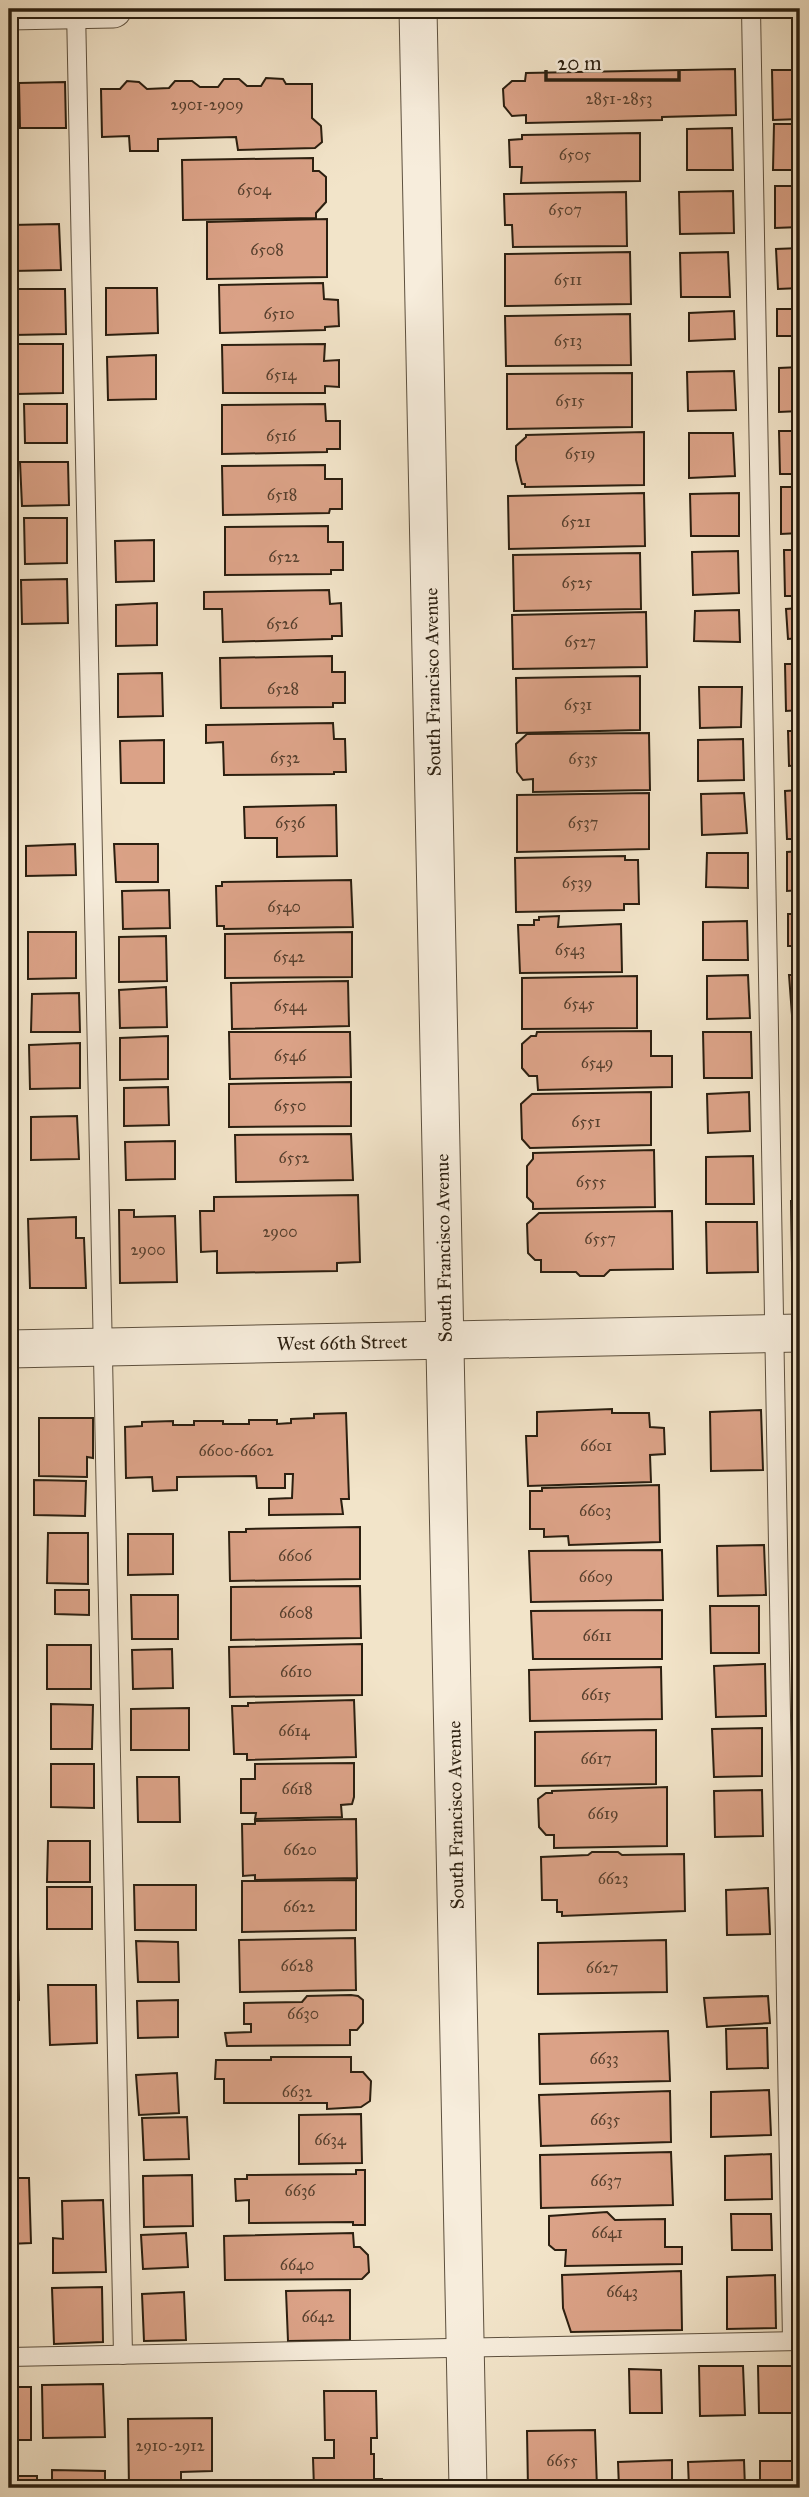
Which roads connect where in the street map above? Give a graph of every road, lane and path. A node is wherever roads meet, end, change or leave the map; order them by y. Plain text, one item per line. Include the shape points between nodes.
1 (76, 9) edge
2 (113, 9) edge
3 (418, 9) edge
4 (751, 9) edge
5 (9, 11) edge
6 (787, 1333) edge
7 (445, 1340) junction
8 (102, 1347) junction
9 (9, 1349) edge
10 (796, 2341) edge
11 (466, 2348) junction
12 (123, 2355) junction
13 (9, 2357) edge
14 (468, 2488) edge

1 - 2 street
1 - 5 street
1 - 8 lane
3 - 7 street, South Francisco Avenue
4 - 6 lane
6 - 7 street, West 66th Street
6 - 10 lane
7 - 8 street, West 66th Street
7 - 11 street, South Francisco Avenue
8 - 9 street, West 66th Street
8 - 12 lane
10 - 11 lane
11 - 12 lane
11 - 14 street, South Francisco Avenue
12 - 13 lane

